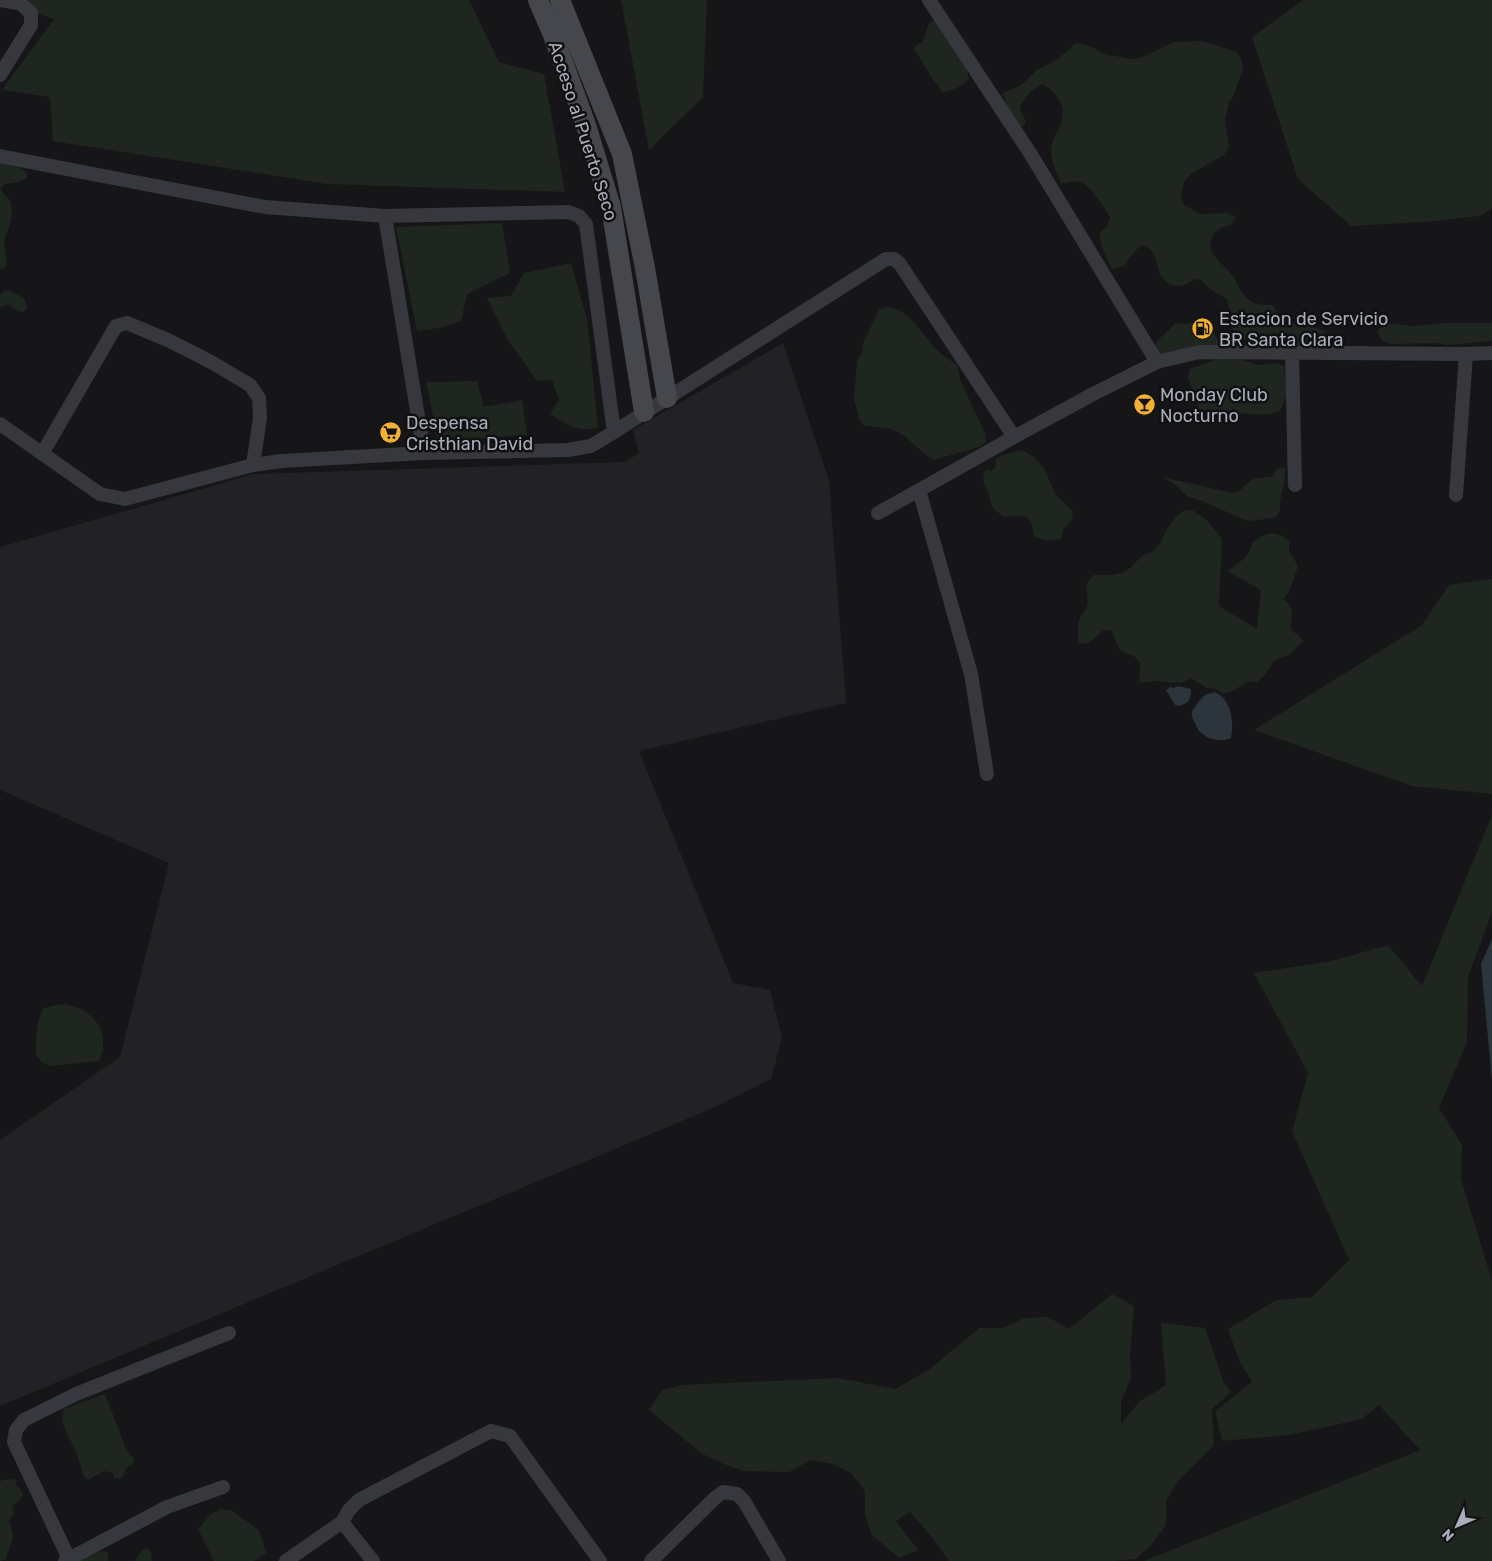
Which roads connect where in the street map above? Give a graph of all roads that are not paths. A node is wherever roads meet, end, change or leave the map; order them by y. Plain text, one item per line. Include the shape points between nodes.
1 (1, 0) edge
2 (538, 0) edge
3 (560, 0) edge
4 (929, 0) edge
5 (0, 75) edge
6 (0, 156) edge
7 (386, 216) junction
8 (1492, 353) edge
9 (1292, 354) junction
10 (1466, 354) junction
11 (1157, 362) junction
12 (666, 398) junction
13 (644, 412) junction
14 (0, 424) edge
15 (614, 432) junction
16 (1014, 437) junction
17 (424, 453) junction
18 (42, 454) junction
19 (253, 465) junction
20 (1295, 485) dead end
21 (919, 490) junction
22 (1456, 495) dead end
23 (878, 513) dead end
24 (986, 774) dead end
25 (229, 1333) dead end
26 (223, 1487) dead end
27 (342, 1522) junction
28 (68, 1560) edge
29 (286, 1561) edge
30 (373, 1561) edge
31 (600, 1561) edge
32 (651, 1561) edge
33 (779, 1561) edge

1 - 5 street via 21,4 31,13 31,25
2 - 13 main road, Acceso al Puerto Seco via 585,122 611,207
3 - 12 main road, Acceso al Puerto Seco via 622,154
4 - 11 street via 1030,153
6 - 7 street via 265,207
7 - 15 street via 568,212 579,216 586,224
7 - 17 street
8 - 10 street
9 - 10 street
9 - 11 street via 1199,352
9 - 20 street
10 - 22 street
11 - 16 street
12 - 13 street
12 - 16 street via 886,259 894,259
13 - 15 street
14 - 18 street
15 - 17 street via 591,446 568,450
16 - 21 street
17 - 19 street
18 - 19 street via 100,494 125,499
18 - 19 street via 110,334 116,326 127,323 170,341 250,385 259,398 260,418
21 - 23 street
21 - 24 street via 970,674
25 - 28 street via 76,1394 24,1420 16,1430 14,1442
26 - 28 street via 167,1507
27 - 29 street
27 - 30 street
27 - 31 street via 360,1500 492,1431 510,1436
32 - 33 street via 723,1492 737,1494 744,1501

